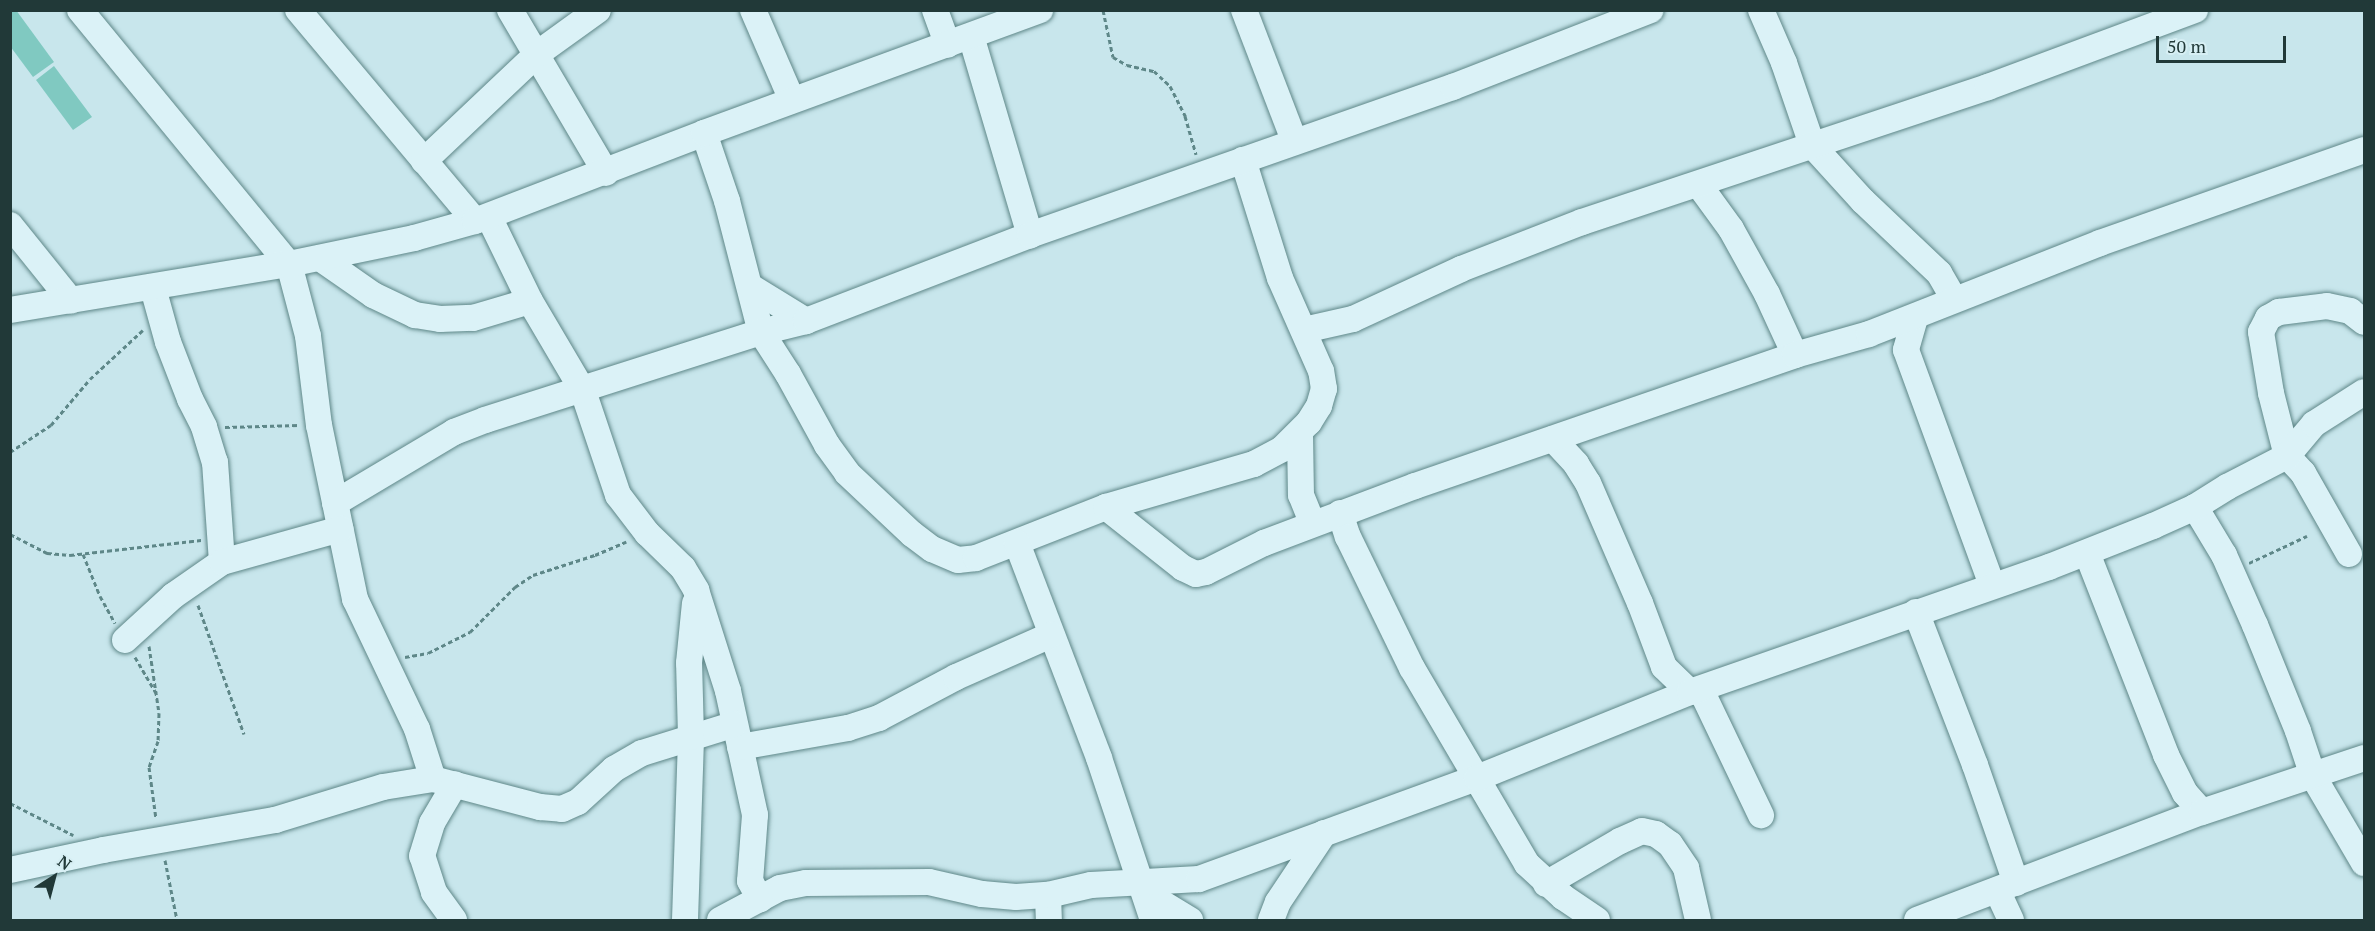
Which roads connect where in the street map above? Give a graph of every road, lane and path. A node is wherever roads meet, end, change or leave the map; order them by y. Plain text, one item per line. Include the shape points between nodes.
1 (298, 10) edge
2 (510, 10) edge
3 (598, 10) edge
4 (753, 10) edge
5 (935, 10) edge
6 (1040, 10) edge
7 (1103, 10) edge
8 (1244, 10) edge
9 (1651, 10) edge
10 (1761, 10) edge
11 (2195, 10) edge
12 (89, 15) edge
13 (1601, 19) edge
14 (960, 41) junction
15 (537, 54) junction
16 (792, 100) junction
17 (704, 133) junction
18 (1294, 141) junction
19 (1812, 145) junction
20 (2364, 150) edge
21 (1243, 160) junction
22 (424, 161) junction
23 (606, 173) junction
24 (1202, 174) junction
25 (1699, 185) junction
26 (482, 219) junction
27 (10, 225) edge
28 (1030, 235) junction
29 (320, 258) junction
30 (288, 264) junction
31 (751, 286) junction
32 (153, 288) junction
33 (1954, 299) junction
34 (71, 301) junction
35 (530, 301) junction
36 (10, 310) edge
37 (160, 315) junction
38 (1915, 318) junction
39 (806, 321) junction
40 (2364, 322) edge
41 (1304, 330) junction
42 (761, 332) junction
43 (1869, 334) junction
44 (1906, 350) junction
45 (1795, 356) junction
46 (583, 391) junction
47 (2364, 392) edge
48 (319, 425) junction
49 (204, 427) junction
50 (1300, 434) junction
51 (1553, 439) junction
52 (10, 452) edge
53 (2287, 456) junction
54 (335, 503) junction
55 (1106, 507) junction
56 (1340, 513) junction
57 (2193, 514) junction
58 (1313, 524) junction
59 (340, 529) junction
60 (647, 533) junction
61 (10, 534) edge
62 (2307, 536) dead end
63 (1017, 543) junction
64 (221, 550) junction
65 (2086, 553) junction
66 (2349, 554) dead end
67 (2230, 569) junction
68 (190, 584) junction
69 (1992, 585) junction
70 (696, 590) junction
71 (1916, 612) junction
72 (145, 620) junction
73 (1051, 635) junction
74 (125, 640) dead end
75 (383, 661) junction
76 (1664, 667) junction
77 (1695, 691) junction
78 (1656, 705) junction
79 (244, 734) dead end
80 (738, 735) junction
81 (691, 737) junction
82 (2364, 758) edge
83 (2313, 776) junction
84 (1478, 778) junction
85 (444, 781) junction
86 (10, 803) edge
87 (2202, 812) junction
88 (1761, 815) dead end
89 (1324, 833) junction
90 (162, 841) junction
91 (103, 850) junction
92 (2364, 863) edge
93 (10, 870) edge
94 (1546, 884) junction
95 (2007, 887) junction
96 (1143, 888) junction
97 (1048, 895) junction
98 (760, 899) junction
99 (177, 921) edge
100 (454, 921) edge
101 (685, 921) edge
102 (720, 921) edge
103 (1049, 921) edge
104 (1153, 921) edge
105 (1190, 921) edge
106 (1271, 921) edge
107 (1597, 921) edge
108 (1698, 921) edge
109 (1917, 921) edge
110 (2011, 921) edge

1 - 22 street
2 - 15 street
3 - 15 street
4 - 16 street
5 - 14 street
6 - 14 street
7 - 24 path via 1113,57 1127,65 1154,71 1170,86 1179,101
8 - 18 street
9 - 13 street
10 - 19 street
11 - 19 street via 1988,87
12 - 30 street
13 - 18 street via 1453,87
14 - 16 street
14 - 28 street
15 - 22 street
15 - 23 street
16 - 17 street
17 - 23 street
17 - 31 street
18 - 21 street
19 - 25 street
19 - 33 street via 1863,201 1939,273
20 - 33 street
21 - 24 street
21 - 41 street via 1280,278
22 - 26 street
23 - 26 street
24 - 28 street
25 - 41 street via 1582,222 1472,265 1353,319
25 - 45 street via 1731,229
26 - 29 street
26 - 35 street
27 - 34 street
28 - 39 street
29 - 30 street
29 - 35 street via 373,295 415,315 473,318
30 - 32 street
30 - 48 street via 308,336
31 - 39 street
31 - 42 street
32 - 34 street
32 - 37 street
33 - 38 street
34 - 36 street
35 - 46 street
37 - 49 street via 186,391
37 - 52 path via 90,379 51,425
38 - 43 street
38 - 44 street
39 - 42 street
40 - 53 street via 2350,311 2327,306 2279,312 2268,318 2261,332 2263,349
41 - 50 street via 1324,389 1319,406
42 - 46 street
42 - 63 street via 847,473 912,534 958,560 976,558
43 - 44 street
43 - 45 street
44 - 69 street
45 - 51 street
46 - 54 street via 454,432
46 - 60 street via 618,495
47 - 53 street via 2314,424
48 - 49 path
48 - 54 street
49 - 64 street via 215,462
50 - 55 street via 1254,464
50 - 58 street via 1301,495
51 - 56 street
51 - 76 street via 1588,483
53 - 57 street via 2227,487
53 - 66 street via 2303,473
54 - 59 street
55 - 58 street via 1196,574
55 - 63 street
56 - 58 street
56 - 84 street via 1412,668
57 - 65 street
57 - 67 street
59 - 64 street
59 - 75 street via 355,599
60 - 70 street via 682,567
60 - 75 path via 533,575 515,587 470,632 450,643
61 - 64 path via 47,553 70,555
62 - 67 path
63 - 73 street
64 - 68 street
65 - 69 street
65 - 87 street via 2166,755 2185,793
67 - 83 street via 2283,691
68 - 72 street
68 - 79 path
69 - 71 street
70 - 80 street
70 - 81 street via 689,663
71 - 77 street
71 - 95 street via 1975,765
72 - 74 street
72 - 90 path via 158,696 159,728 149,767
73 - 80 street via 957,676 879,718 848,728
73 - 96 street via 1099,758
75 - 85 street
76 - 77 street
76 - 78 street
77 - 78 street
77 - 88 street
78 - 84 street
80 - 81 street
80 - 98 street via 755,815 750,881
81 - 85 street via 642,753 614,769 578,802 562,809 540,807
81 - 101 street
82 - 83 street
83 - 87 street
83 - 92 street
84 - 89 street
84 - 94 street via 1527,864
85 - 90 street via 383,788 275,820
85 - 100 street via 422,856 434,892
86 - 91 path
87 - 95 street
89 - 96 street via 1198,879
89 - 106 street via 1278,902
90 - 91 street
90 - 99 path
91 - 93 street
94 - 107 street
94 - 108 street via 1620,841 1642,831 1656,834 1670,844 1686,868
95 - 109 street
95 - 110 street
96 - 97 street via 1091,885
96 - 104 street
96 - 105 street
97 - 98 street via 982,894 929,882 848,881 789,886
97 - 103 street
98 - 102 street

